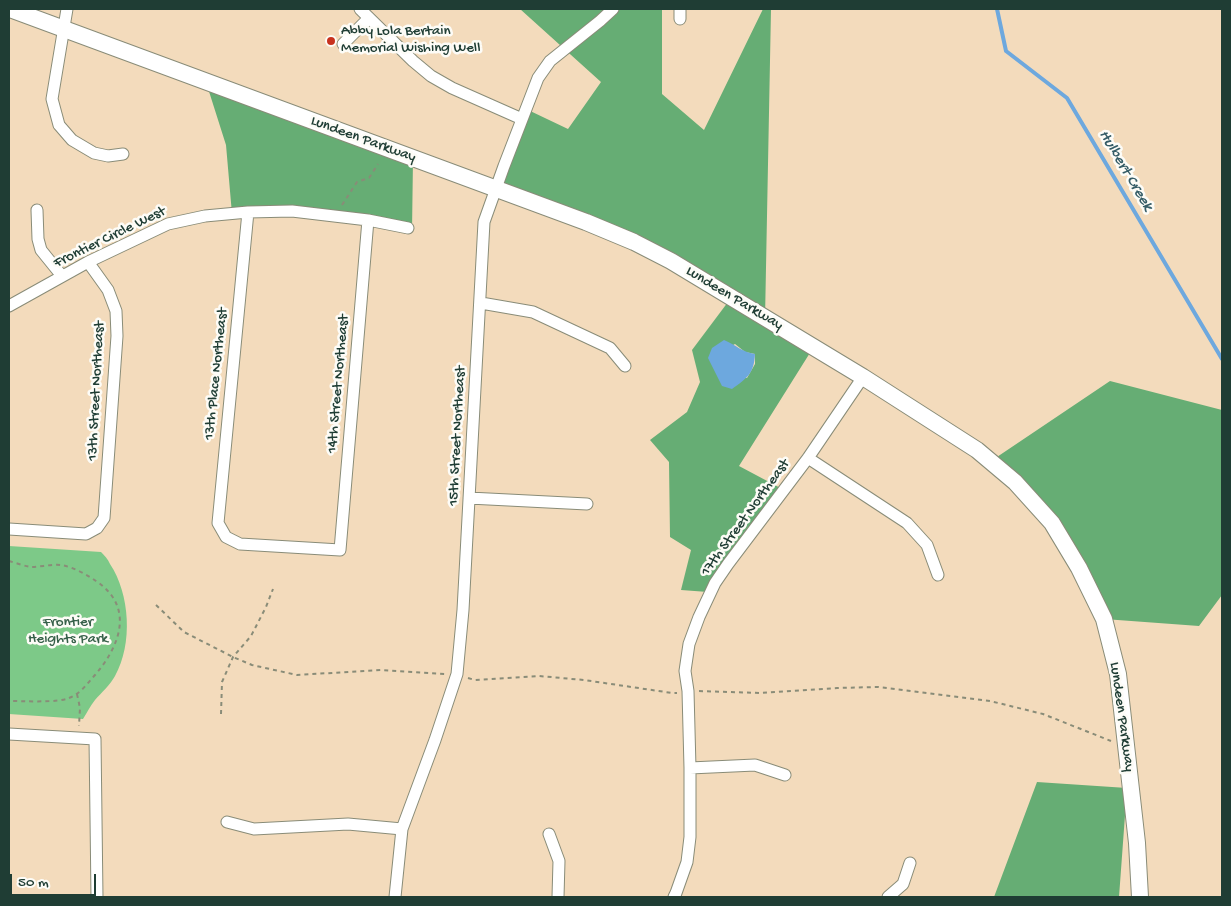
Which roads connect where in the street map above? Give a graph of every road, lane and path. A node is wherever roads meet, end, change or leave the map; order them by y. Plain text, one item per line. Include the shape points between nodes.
1 (10, 9) edge
2 (67, 9) edge
3 (360, 9) edge
4 (613, 9) edge
5 (369, 18) junction
6 (64, 28) junction
7 (343, 44) dead end
8 (522, 119) junction
9 (123, 154) dead end
10 (378, 164) dead end
11 (496, 189) junction
12 (37, 210) dead end
13 (248, 212) junction
14 (336, 216) junction
15 (368, 220) junction
16 (408, 228) dead end
17 (88, 262) junction
18 (62, 276) junction
19 (481, 303) junction
20 (9, 306) edge
21 (625, 366) dead end
22 (863, 377) junction
23 (808, 458) junction
24 (469, 498) junction
25 (587, 504) dead end
26 (9, 529) edge
27 (340, 550) joint
28 (9, 562) edge
29 (938, 575) dead end
30 (273, 589) dead end
31 (156, 605) dead end
32 (233, 657) junction
33 (457, 674) junction
34 (688, 691) junction
35 (77, 694) junction
36 (9, 701) edge
37 (221, 714) dead end
38 (9, 734) edge
39 (79, 738) junction
40 (1126, 744) junction
41 (690, 768) junction
42 (785, 776) dead end
43 (227, 822) dead end
44 (402, 829) junction
45 (549, 834) dead end
46 (910, 863) dead end
47 (97, 897) edge
48 (395, 897) edge
49 (558, 897) edge
50 (674, 897) edge
51 (888, 897) edge
52 (1140, 897) edge

1 - 6 main road, Lundeen Parkway
2 - 6 street
3 - 5 street
4 - 8 street, 15th Street Northeast via 550,62 538,78
5 - 7 street
5 - 8 street via 432,76
6 - 9 street via 52,99 59,125 72,140 94,153 108,156
6 - 11 main road, Lundeen Parkway
8 - 11 street, 15th Street Northeast
10 - 14 path via 369,178 357,182
11 - 19 street, 15th Street Northeast via 484,222
11 - 22 main road, Lundeen Parkway via 634,242
12 - 18 street via 41,250
13 - 14 street, Frontier Circle West via 292,211
13 - 17 street, Frontier Circle West via 168,224
13 - 27 street, 13th Place Northeast via 218,523 226,537 240,544
14 - 15 street, Frontier Circle West
15 - 16 street, Frontier Circle West
15 - 27 street, 14th Street Northeast
17 - 18 street, Frontier Circle West
17 - 26 street, 13th Street Northeast via 108,290 116,311 104,518 98,528 86,534
18 - 20 street, Frontier Circle West
19 - 21 street via 533,312 610,348
19 - 24 street, 15th Street Northeast
22 - 23 street, 17th Street Northeast
22 - 40 main road, Lundeen Parkway via 977,450 1015,482 1052,523 1104,619 1118,674
23 - 29 street via 906,523 926,545
23 - 34 street, 17th Street Northeast via 728,564 699,616 689,644
24 - 25 street
24 - 33 street, 15th Street Northeast via 464,610
28 - 35 path via 28,566 63,565 76,570 96,580 117,604 120,629 114,647 103,666
30 - 32 path via 251,636
31 - 32 path via 184,632
32 - 33 path via 252,665 297,674 381,670
32 - 37 path via 222,682
33 - 34 path via 475,680 539,676 672,693
33 - 44 street, 15th Street Northeast
34 - 40 path via 759,693 878,687 990,701 1043,714
34 - 41 street, 17th Street Northeast
35 - 36 path via 62,700
35 - 39 path
38 - 39 street
39 - 47 street via 95,739
40 - 52 main road, Lundeen Parkway
41 - 42 street via 755,765
41 - 50 street, 17th Street Northeast via 688,854
43 - 44 street via 254,829 348,824
44 - 48 street, 15th Street Northeast
45 - 49 street via 559,860
46 - 51 street via 903,884

